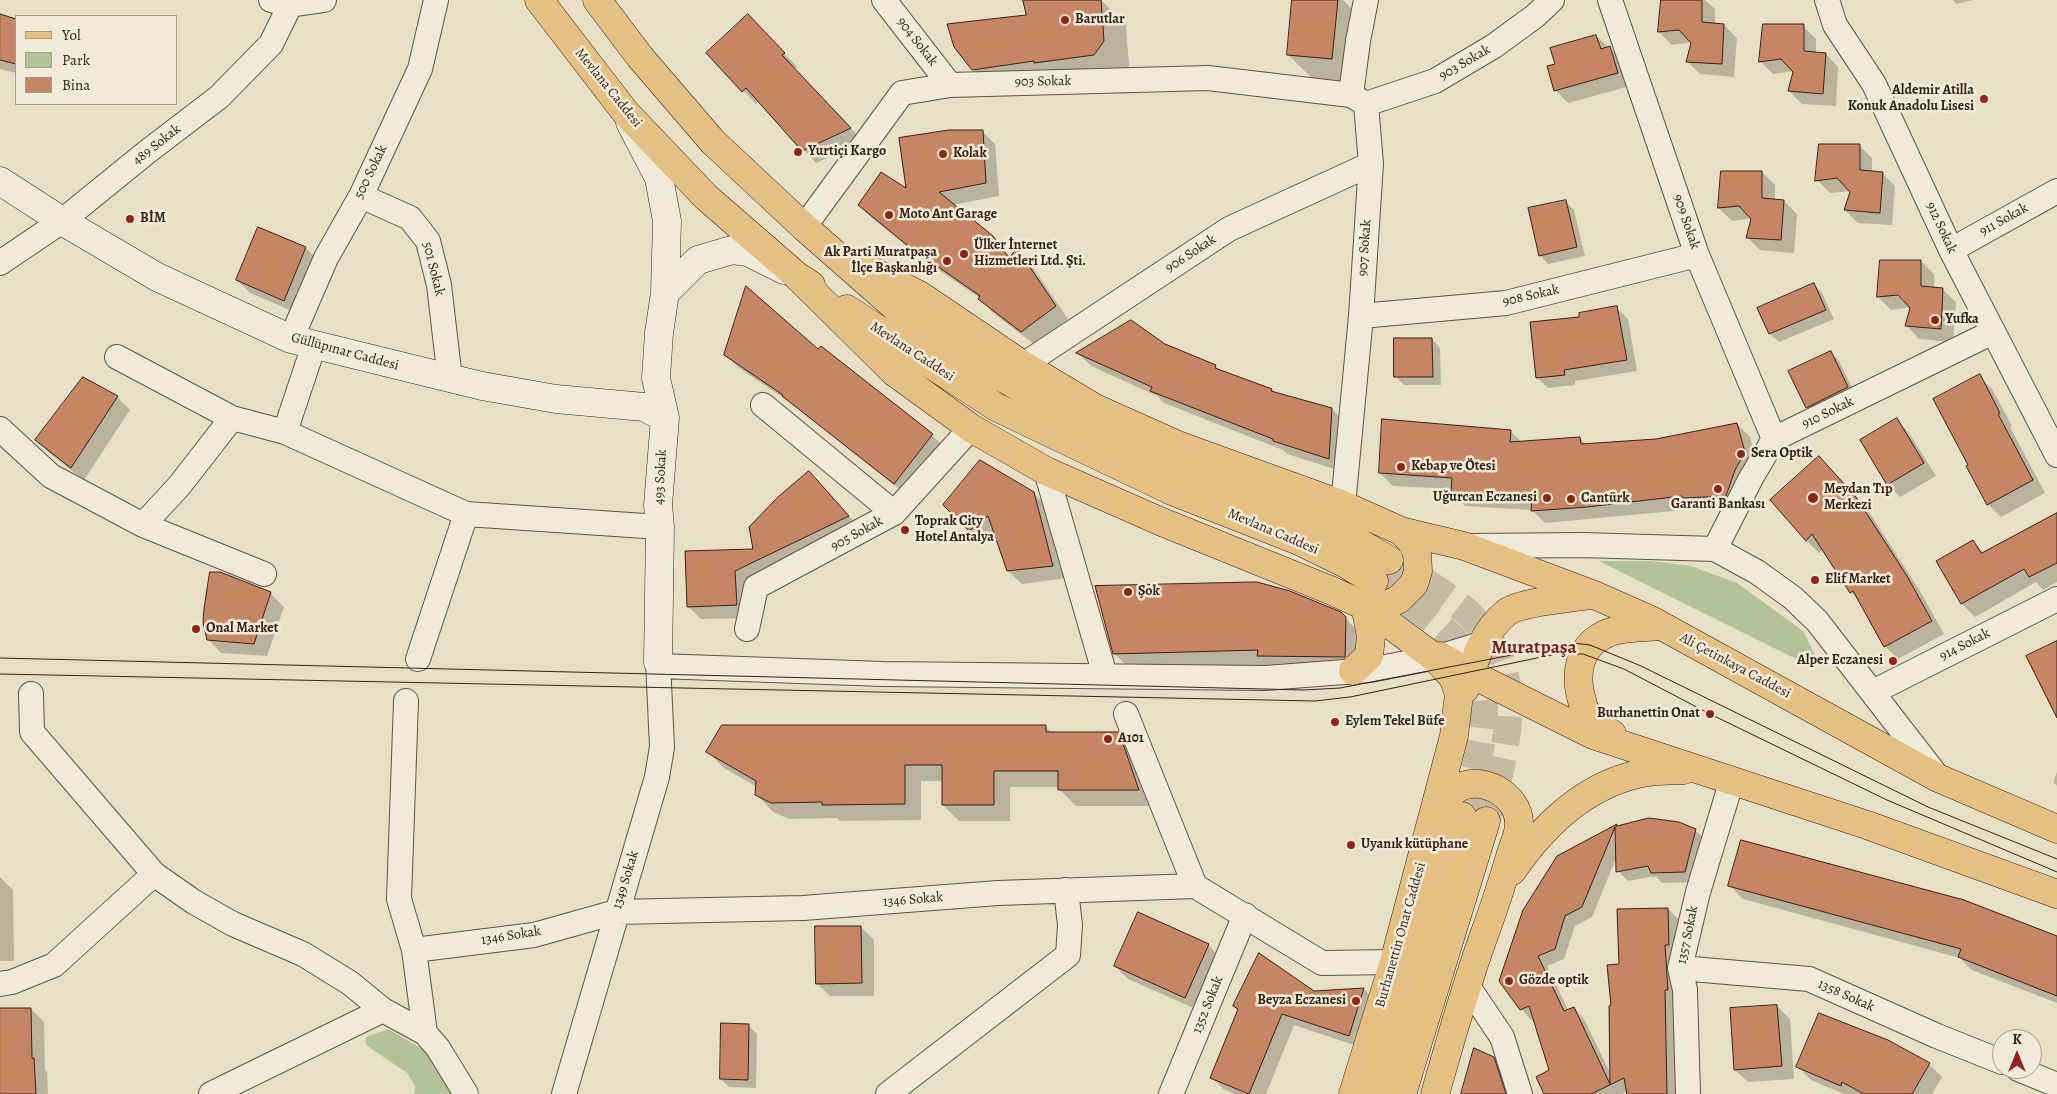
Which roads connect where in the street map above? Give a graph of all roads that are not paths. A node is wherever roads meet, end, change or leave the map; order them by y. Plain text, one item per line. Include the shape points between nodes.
1 (324, 0) edge
2 (436, 0) edge
3 (539, 0) edge
4 (598, 0) edge
5 (884, 0) edge
6 (1366, 0) edge
7 (1552, 0) edge
8 (1610, 0) edge
9 (1827, 0) edge
10 (280, 2) edge
11 (950, 85) junction
12 (1358, 100) junction
13 (626, 114) junction
14 (1371, 164) junction
15 (0, 181) edge
16 (2057, 191) edge
17 (361, 196) junction
18 (62, 221) junction
19 (804, 227) junction
20 (829, 249) junction
21 (1950, 250) junction
22 (1697, 256) junction
23 (0, 263) edge
24 (797, 276) junction
25 (665, 293) junction
26 (1361, 316) junction
27 (1993, 332) junction
28 (302, 342) junction
29 (117, 358) dead end
30 (1023, 365) junction
31 (450, 379) junction
32 (763, 405) dead end
33 (232, 418) junction
34 (664, 418) junction
35 (971, 428) junction
36 (0, 429) edge
37 (285, 432) junction
38 (1774, 439) junction
39 (2057, 455) edge
40 (1046, 471) junction
41 (1343, 505) junction
42 (894, 513) junction
43 (466, 514) junction
44 (143, 525) junction
45 (660, 527) junction
46 (1401, 531) junction
47 (1464, 546) junction
48 (1715, 548) junction
49 (264, 574) dead end
50 (1592, 594) junction
51 (2057, 599) edge
52 (1365, 606) junction
53 (1660, 626) junction
54 (747, 628) dead end
55 (1481, 644) junction
56 (1438, 657) junction
57 (418, 659) dead end
58 (658, 664) junction
59 (1102, 665) dead end
60 (1353, 671) junction
61 (1470, 674) junction
62 (1873, 692) junction
63 (31, 694) dead end
64 (406, 701) dead end
65 (1126, 714) dead end
66 (1457, 717) junction
67 (1631, 747) junction
68 (1698, 770) junction
69 (1938, 778) junction
70 (1732, 780) junction
71 (1434, 813) junction
72 (2057, 829) edge
73 (154, 874) junction
74 (1195, 886) junction
75 (1502, 887) junction
76 (1066, 890) junction
77 (2057, 894) edge
78 (616, 912) junction
79 (1245, 915) junction
80 (414, 950) junction
81 (1394, 962) junction
82 (1680, 968) junction
83 (0, 984) edge
84 (1467, 985) junction
85 (383, 1010) junction
86 (424, 1033) junction
87 (1992, 1058) edge
88 (2042, 1079) edge
89 (2057, 1085) edge
90 (210, 1094) edge
91 (466, 1094) edge
92 (564, 1094) edge
93 (888, 1094) edge
94 (1172, 1094) edge
95 (1353, 1094) edge
96 (1376, 1094) edge
97 (1402, 1094) edge
98 (1435, 1094) edge
99 (1520, 1094) edge
100 (1688, 1094) edge

1 - 10 street
2 - 17 street, 500 Sokak via 420,69
3 - 13 main road, Mevlana Caddesi
4 - 19 main road, Mevlana Caddesi via 640,56 714,142
5 - 11 street, 904 Sokak
6 - 12 street, 907 Sokak via 1358,41
7 - 12 street, 903 Sokak via 1494,46 1435,81
8 - 22 street, 909 Sokak
9 - 21 street, 912 Sokak via 1835,25 1874,84
10 - 18 street, 489 Sokak via 271,44 219,96
11 - 12 street, 903 Sokak via 1208,78
11 - 19 street, 903 Sokak via 902,93
12 - 14 street, 907 Sokak
13 - 24 main road, Mevlana Caddesi via 706,198
13 - 25 street, 493 Sokak via 659,178 667,221
14 - 26 street, 907 Sokak
14 - 30 street, 906 Sokak via 1229,229
15 - 18 street, Güllüpınar Caddesi
16 - 21 street, 911 Sokak
17 - 28 street, 500 Sokak via 326,258
17 - 31 street, 501 Sokak via 410,218 428,241 439,285
18 - 23 street, 489 Sokak
18 - 28 street, Güllüpınar Caddesi via 157,277
19 - 20 main road, Mevlana Caddesi
20 - 24 main road, Mevlana Caddesi via 902,313 965,358 1099,431 1342,533 1382,570 1346,564 1299,541 1172,491 996,406
20 - 30 main road, Ali Çetinkaya Caddesi via 921,296
21 - 27 street, 912 Sokak
22 - 26 street, 908 Sokak via 1506,303
22 - 38 street, 909 Sokak
24 - 25 street via 748,252 732,250 698,260
24 - 35 main road via 894,372
25 - 34 street, 493 Sokak via 656,378
26 - 41 street, 907 Sokak
27 - 38 street, 910 Sokak
27 - 39 street, 912 Sokak
28 - 31 street, Güllüpınar Caddesi
28 - 37 street, 500 Sokak
29 - 33 street
30 - 41 main road, Ali Çetinkaya Caddesi via 1095,408 1180,446
31 - 34 street, Güllüpınar Caddesi via 556,399 644,406
32 - 42 street
33 - 37 street
33 - 44 street via 179,486
34 - 45 street, 493 Sokak via 658,504
35 - 40 main road
35 - 42 street, 905 Sokak
36 - 44 street via 51,476
37 - 43 street
38 - 48 street
40 - 52 main road
40 - 59 street
41 - 46 main road, Ali Çetinkaya Caddesi
42 - 54 street, 905 Sokak via 756,587
43 - 45 street
43 - 57 street
44 - 49 street
45 - 58 street, 493 Sokak
46 - 47 main road, Ali Çetinkaya Caddesi
46 - 52 main road via 1417,552 1418,571 1414,584 1398,600
47 - 48 street
47 - 50 main road, Ali Çetinkaya Caddesi
48 - 62 street via 1793,598 1816,621
50 - 53 main road, Ali Çetinkaya Caddesi
50 - 55 main road via 1508,611
51 - 62 street, 914 Sokak
52 - 56 main road
52 - 60 main road via 1371,636 1369,656
53 - 67 main road via 1619,630 1601,636 1585,650 1578,670 1578,686 1585,711
53 - 69 main road, Ali Çetinkaya Caddesi
55 - 56 street
55 - 61 main road
56 - 60 street
56 - 61 main road
56 - 66 main road via 1454,677 1459,694
58 - 60 street via 883,674 1247,678
58 - 78 street, 1349 Sokak via 662,747
61 - 66 main road
61 - 67 main road via 1593,735
62 - 69 street
63 - 73 street via 32,732
64 - 80 street via 399,899
65 - 74 street
66 - 71 main road, Burhanettin Onat Caddesi
67 - 68 main road
68 - 70 main road
68 - 75 main road via 1649,772 1595,788 1542,832
69 - 72 main road, Ali Çetinkaya Caddesi
70 - 77 main road
70 - 82 street, 1357 Sokak via 1698,892
71 - 75 main road via 1455,790 1465,786 1487,785 1506,796 1518,814 1520,825
71 - 81 main road, Burhanettin Onat Caddesi
73 - 83 street via 54,965
73 - 85 street via 233,924 303,954 350,983
74 - 76 street, 1346 Sokak
74 - 79 street
75 - 84 main road
76 - 78 street, 1346 Sokak via 803,908
76 - 93 street via 1070,925 1068,955
78 - 80 street, 1346 Sokak via 534,934
78 - 92 street, 1349 Sokak
79 - 81 street via 1322,963
79 - 94 street, 1352 Sokak
80 - 86 street
81 - 95 main road, Burhanettin Onat Caddesi
82 - 87 street, 1358 Sokak via 1809,979
82 - 100 street, 1357 Sokak via 1684,990
84 - 98 main road
84 - 99 street via 1502,1037
85 - 86 street
85 - 90 street
86 - 91 street via 438,1048
88 - 89 street
96 - 97 main road, Burhanettin Onat Caddesi via 1474,819

